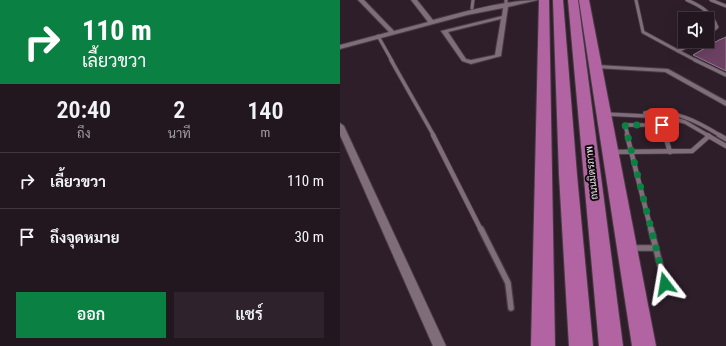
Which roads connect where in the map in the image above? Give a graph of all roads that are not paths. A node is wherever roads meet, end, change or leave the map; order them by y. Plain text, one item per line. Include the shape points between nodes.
1 (361, 0) edge
2 (414, 0) edge
3 (473, 0) edge
4 (535, 0) edge
5 (544, 0) edge
6 (558, 0) edge
7 (573, 0) edge
8 (636, 0) edge
9 (687, 0) edge
10 (711, 0) edge
11 (506, 2) edge
12 (726, 6) edge
13 (472, 8) dead end
14 (709, 12) edge
15 (582, 13) edge
16 (504, 17) junction
17 (714, 17) edge
18 (430, 22) junction
19 (714, 29) edge
20 (392, 32) junction
21 (378, 36) junction
22 (340, 46) edge
23 (684, 48) edge
24 (678, 51) junction
25 (597, 67) junction
26 (726, 75) edge
27 (544, 101) junction
28 (726, 104) edge
29 (605, 114) junction
30 (642, 114) junction
31 (564, 118) junction
32 (340, 126) edge
33 (709, 136) junction
34 (726, 139) edge
35 (726, 146) edge
36 (612, 152) junction
37 (631, 152) junction
38 (670, 152) junction
39 (628, 248) junction
40 (655, 248) junction
41 (665, 284) dead end
42 (511, 308) dead end
43 (440, 346) edge
44 (543, 346) edge
45 (581, 346) edge
46 (611, 346) edge
47 (644, 346) edge

1 - 20 street
2 - 18 street
3 - 13 lane
4 - 11 street
5 - 27 highway
6 - 31 highway
7 - 15 highway, ถนนมิตรภาพ
8 - 24 lane via 643,32
9 - 14 lane
10 - 12 lane
11 - 16 street
11 - 18 street
15 - 25 highway
15 - 46 highway, ถนนมิตรภาพ
16 - 16 street via 467,26 444,31 464,60 471,62 499,55
17 - 19 lane
18 - 20 street
20 - 21 street
21 - 22 street
21 - 42 lane via 438,143 508,283
23 - 24 lane
24 - 26 lane
25 - 28 street via 666,70
25 - 29 highway
27 - 31 highway
27 - 44 highway
29 - 30 lane
29 - 36 highway
30 - 33 lane via 686,122
30 - 34 lane via 655,111 678,114
31 - 45 highway
32 - 43 street
33 - 35 lane
33 - 38 lane via 692,151
36 - 37 lane
36 - 39 highway
37 - 38 lane
37 - 38 lane via 625,125 662,125
37 - 40 lane
39 - 40 lane
39 - 47 highway
40 - 41 lane

